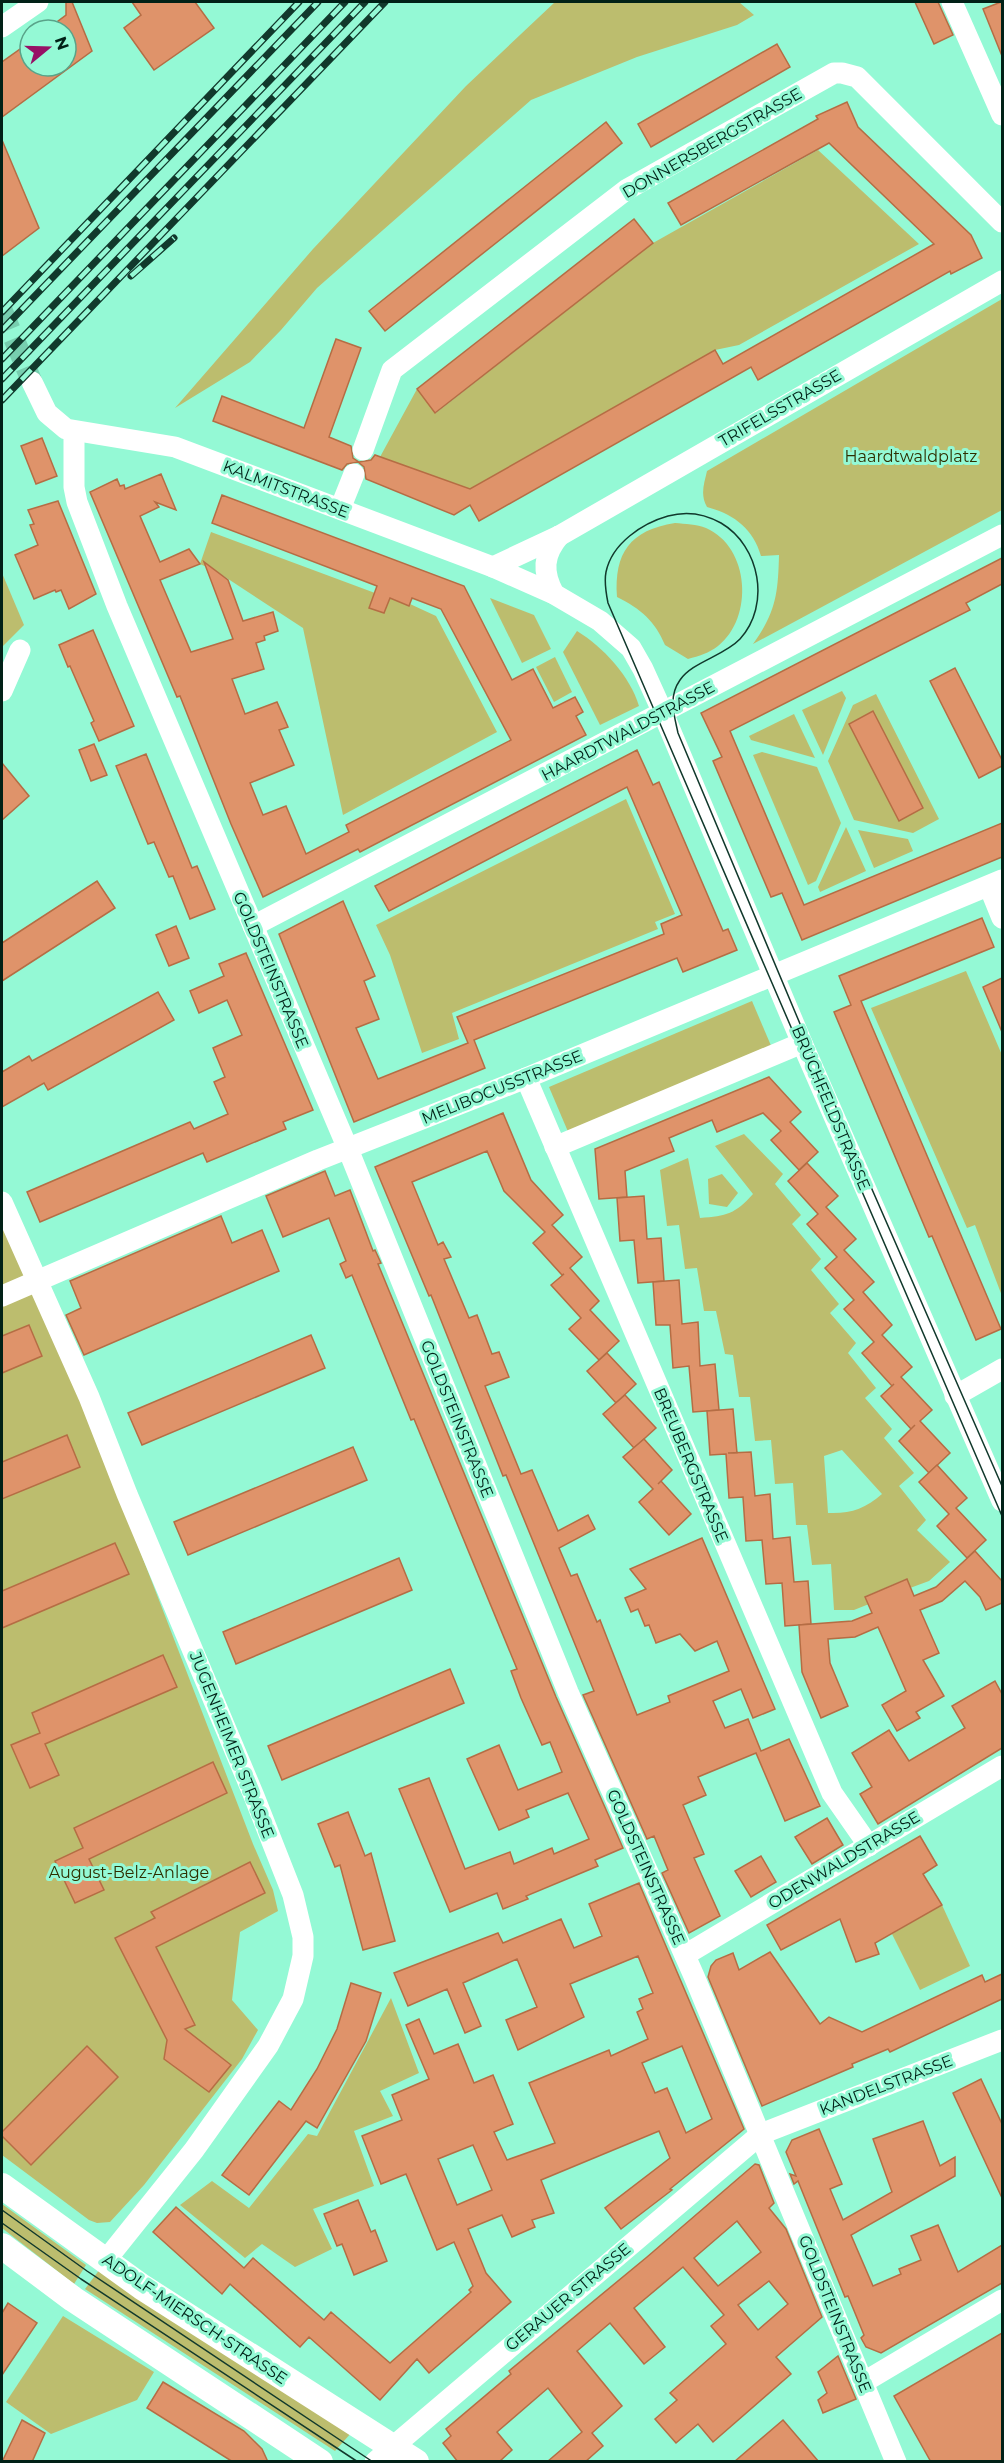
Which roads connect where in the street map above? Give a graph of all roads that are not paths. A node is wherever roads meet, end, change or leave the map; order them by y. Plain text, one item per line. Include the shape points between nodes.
1 (38, 2) edge
2 (952, 2) edge
3 (2, 27) edge
4 (1002, 115) edge
5 (1002, 222) edge
6 (1002, 281) edge
7 (32, 382) tunnel mouth
8 (74, 432) junction
9 (363, 450) dead end
10 (354, 474) dead end
11 (340, 509) junction
12 (1002, 535) edge
13 (559, 536) junction
14 (493, 567) junction
15 (554, 594) junction
16 (20, 650) dead end
17 (2, 691) edge
18 (663, 713) junction
19 (996, 883) edge
20 (1002, 918) edge
21 (253, 926) junction
22 (773, 975) junction
23 (802, 1043) junction
24 (526, 1078) junction
25 (555, 1147) junction
26 (348, 1149) junction
27 (2, 1202) edge
28 (36, 1281) junction
29 (2, 1296) edge
30 (1002, 1369) edge
31 (955, 1396) junction
32 (1002, 1501) edge
33 (1002, 1766) edge
34 (868, 1846) junction
35 (685, 1955) junction
36 (1000, 2047) edge
37 (761, 2134) junction
38 (2, 2186) edge
39 (2, 2246) edge
40 (106, 2260) junction
41 (1002, 2300) edge
42 (864, 2382) junction
43 (384, 2454) edge
44 (320, 2462) edge
45 (417, 2462) edge
46 (896, 2462) edge

1 - 3 street
2 - 4 street
5 - 9 street, DONNERSBERGSTRASSE via 857,77 834,74 626,190 392,370
6 - 13 street, TRIFELSSTRASSE
7 - 8 street via 52,419
8 - 11 street, KALMITSTRASSE via 175,447
8 - 21 street, GOLDSTEINSTRASSE via 77,502
10 - 11 street
11 - 14 street, KALMITSTRASSE
12 - 18 street, HAARDTWALDSTRASSE
13 - 14 street, TRIFELSSTRASSE
13 - 15 street via 545,561 545,574
14 - 15 street
15 - 18 street via 600,621 631,648
16 - 17 street
18 - 21 street, HAARDTWALDSTRASSE
18 - 22 street, BRUCHFELDSTRASSE
19 - 20 street
19 - 22 street, MELIBOCUSSTRASSE
21 - 26 street, GOLDSTEINSTRASSE
22 - 23 street, BRUCHFELDSTRASSE
22 - 24 street, MELIBOCUSSTRASSE
23 - 25 street
23 - 31 street, BRUCHFELDSTRASSE
24 - 25 street, BREUBERGSTRASSE
24 - 26 street, MELIBOCUSSTRASSE
25 - 34 street, BREUBERGSTRASSE via 832,1793
26 - 28 street, MELIBOCUSSTRASSE
26 - 35 street, GOLDSTEINSTRASSE via 568,1692
27 - 28 street, JUGENHEIMER STRASSE
28 - 29 street, MELIBOCUSSTRASSE
28 - 40 street, JUGENHEIMER STRASSE via 89,1398 250,1786 293,1895 303,1937 303,1956 293,1999 268,2046 194,2150
30 - 31 street
31 - 32 street, BRUCHFELDSTRASSE
33 - 34 street, ODENWALDSTRASSE
34 - 35 street, ODENWALDSTRASSE
35 - 37 street, GOLDSTEINSTRASSE
36 - 37 street, KANDELSTRASSE
37 - 42 street, GOLDSTEINSTRASSE
37 - 43 street, GERAUER STRASSE
38 - 40 main road, ADOLF-MIERSCH-STRASSE
39 - 44 main road via 79,2303
40 - 43 main road, ADOLF-MIERSCH-STRASSE
41 - 42 street
42 - 46 street, GOLDSTEINSTRASSE
43 - 45 main road, ADOLF-MIERSCH-STRASSE

